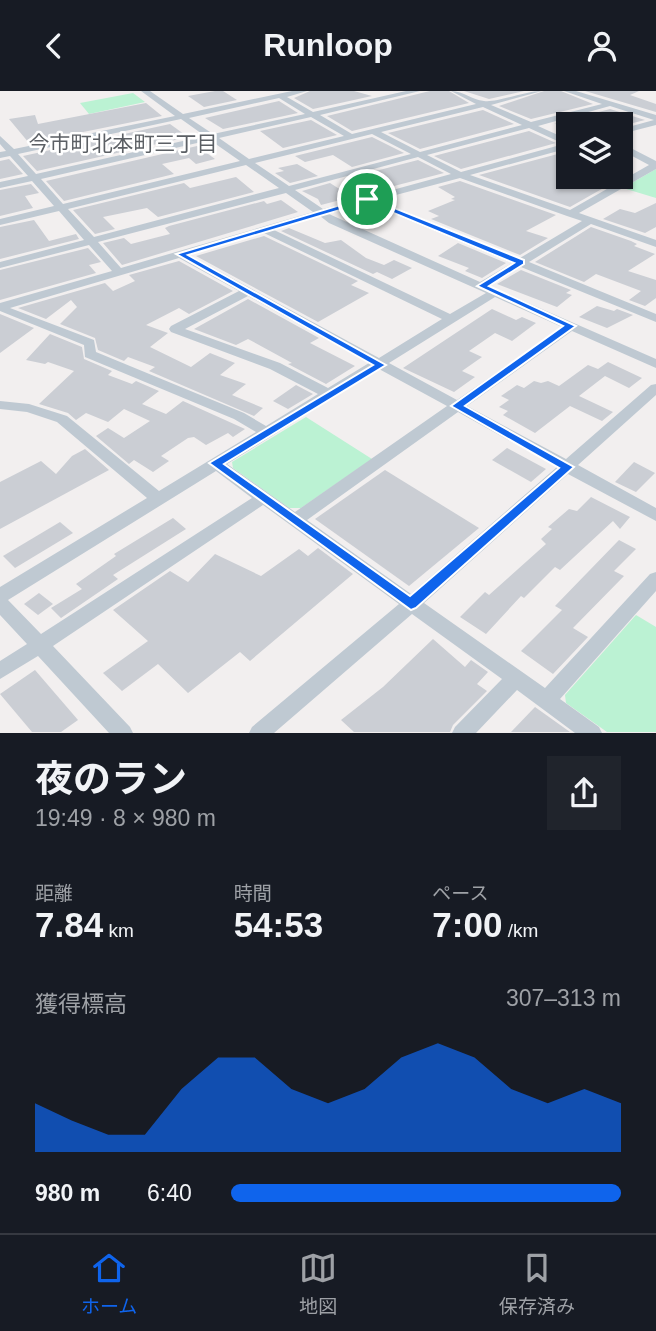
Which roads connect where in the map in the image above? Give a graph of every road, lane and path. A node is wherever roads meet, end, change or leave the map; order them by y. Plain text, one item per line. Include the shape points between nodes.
1 (145, 91) edge
2 (303, 91) edge
3 (416, 91) edge
4 (455, 91) edge
5 (538, 91) edge
6 (568, 91) edge
7 (280, 96) junction
8 (483, 104) junction
9 (610, 104) junction
10 (312, 114) junction
11 (181, 116) junction
12 (656, 120) edge
13 (531, 126) junction
14 (633, 128) edge
15 (375, 132) junction
16 (210, 137) junction
17 (352, 137) junction
18 (556, 138) edge
19 (0, 139) edge
20 (556, 148) edge
21 (12, 152) junction
22 (633, 153) edge
23 (420, 154) junction
24 (0, 155) edge
25 (247, 162) junction
26 (656, 165) edge
27 (460, 174) junction
28 (34, 177) junction
29 (0, 185) edge
30 (286, 190) junction
31 (367, 199) junction
32 (61, 207) junction
33 (320, 213) junction
34 (571, 213) junction
35 (590, 221) junction
36 (0, 222) edge
37 (264, 229) junction
38 (656, 231) edge
39 (643, 239) junction
40 (91, 241) junction
41 (656, 244) edge
42 (180, 254) junction
43 (521, 262) junction
44 (0, 265) edge
45 (119, 272) junction
46 (481, 286) junction
47 (247, 292) junction
48 (495, 292) junction
49 (2, 309) edge
50 (656, 318) edge
51 (451, 319) junction
52 (571, 326) junction
53 (656, 364) edge
54 (381, 365) junction
55 (656, 389) edge
56 (330, 395) junction
57 (0, 405) edge
58 (457, 406) junction
59 (268, 433) junction
60 (215, 463) junction
61 (568, 467) junction
62 (157, 498) junction
63 (263, 498) junction
64 (656, 515) edge
65 (294, 521) junction
66 (656, 579) edge
67 (0, 596) edge
68 (0, 603) edge
69 (411, 604) junction
70 (39, 645) junction
71 (0, 671) edge
72 (515, 678) junction
73 (547, 700) junction
74 (123, 733) edge
75 (259, 733) edge
76 (462, 733) edge
77 (592, 733) edge

1 - 11 street
2 - 7 street
3 - 10 street
4 - 8 street
5 - 8 street
6 - 9 street
7 - 10 street
7 - 11 street
8 - 13 street
8 - 15 street
9 - 12 street
9 - 13 street
10 - 16 street
10 - 17 street
11 - 16 street
11 - 21 street
12 - 14 street
13 - 18 street
13 - 23 street
15 - 17 street
15 - 23 street
16 - 25 street
16 - 28 street
17 - 25 street
19 - 21 street
20 - 27 street
21 - 24 street
21 - 28 street
22 - 26 street
23 - 27 street
23 - 30 street
25 - 30 street
25 - 32 street
26 - 34 street
27 - 31 street
27 - 34 street
28 - 29 street
28 - 32 street
30 - 33 street
30 - 40 street
31 - 33 street
31 - 43 street
32 - 36 street
32 - 40 street
33 - 37 street
33 - 46 street
34 - 35 street
35 - 39 street
35 - 43 street
37 - 42 street
37 - 51 street
38 - 39 street
39 - 41 street
40 - 44 street
40 - 45 street
42 - 45 street
42 - 47 street
43 - 46 street
43 - 50 street
45 - 49 street
46 - 48 street
47 - 54 street
47 - 56 street via 175,329 275,366
48 - 51 street
48 - 52 street
49 - 59 street via 90,343 90,354 239,416
51 - 54 street
52 - 53 street
52 - 58 street
54 - 56 street
54 - 58 street
55 - 61 street
56 - 59 street
57 - 62 street via 62,419
58 - 61 street
58 - 65 street
59 - 60 street
60 - 62 street
60 - 63 street
61 - 64 street
61 - 69 street
62 - 67 street
63 - 65 street
63 - 70 street
65 - 69 street
66 - 73 street
68 - 70 street
69 - 72 street
69 - 75 street
70 - 71 street
70 - 74 street
72 - 73 street
72 - 76 street
73 - 77 street

